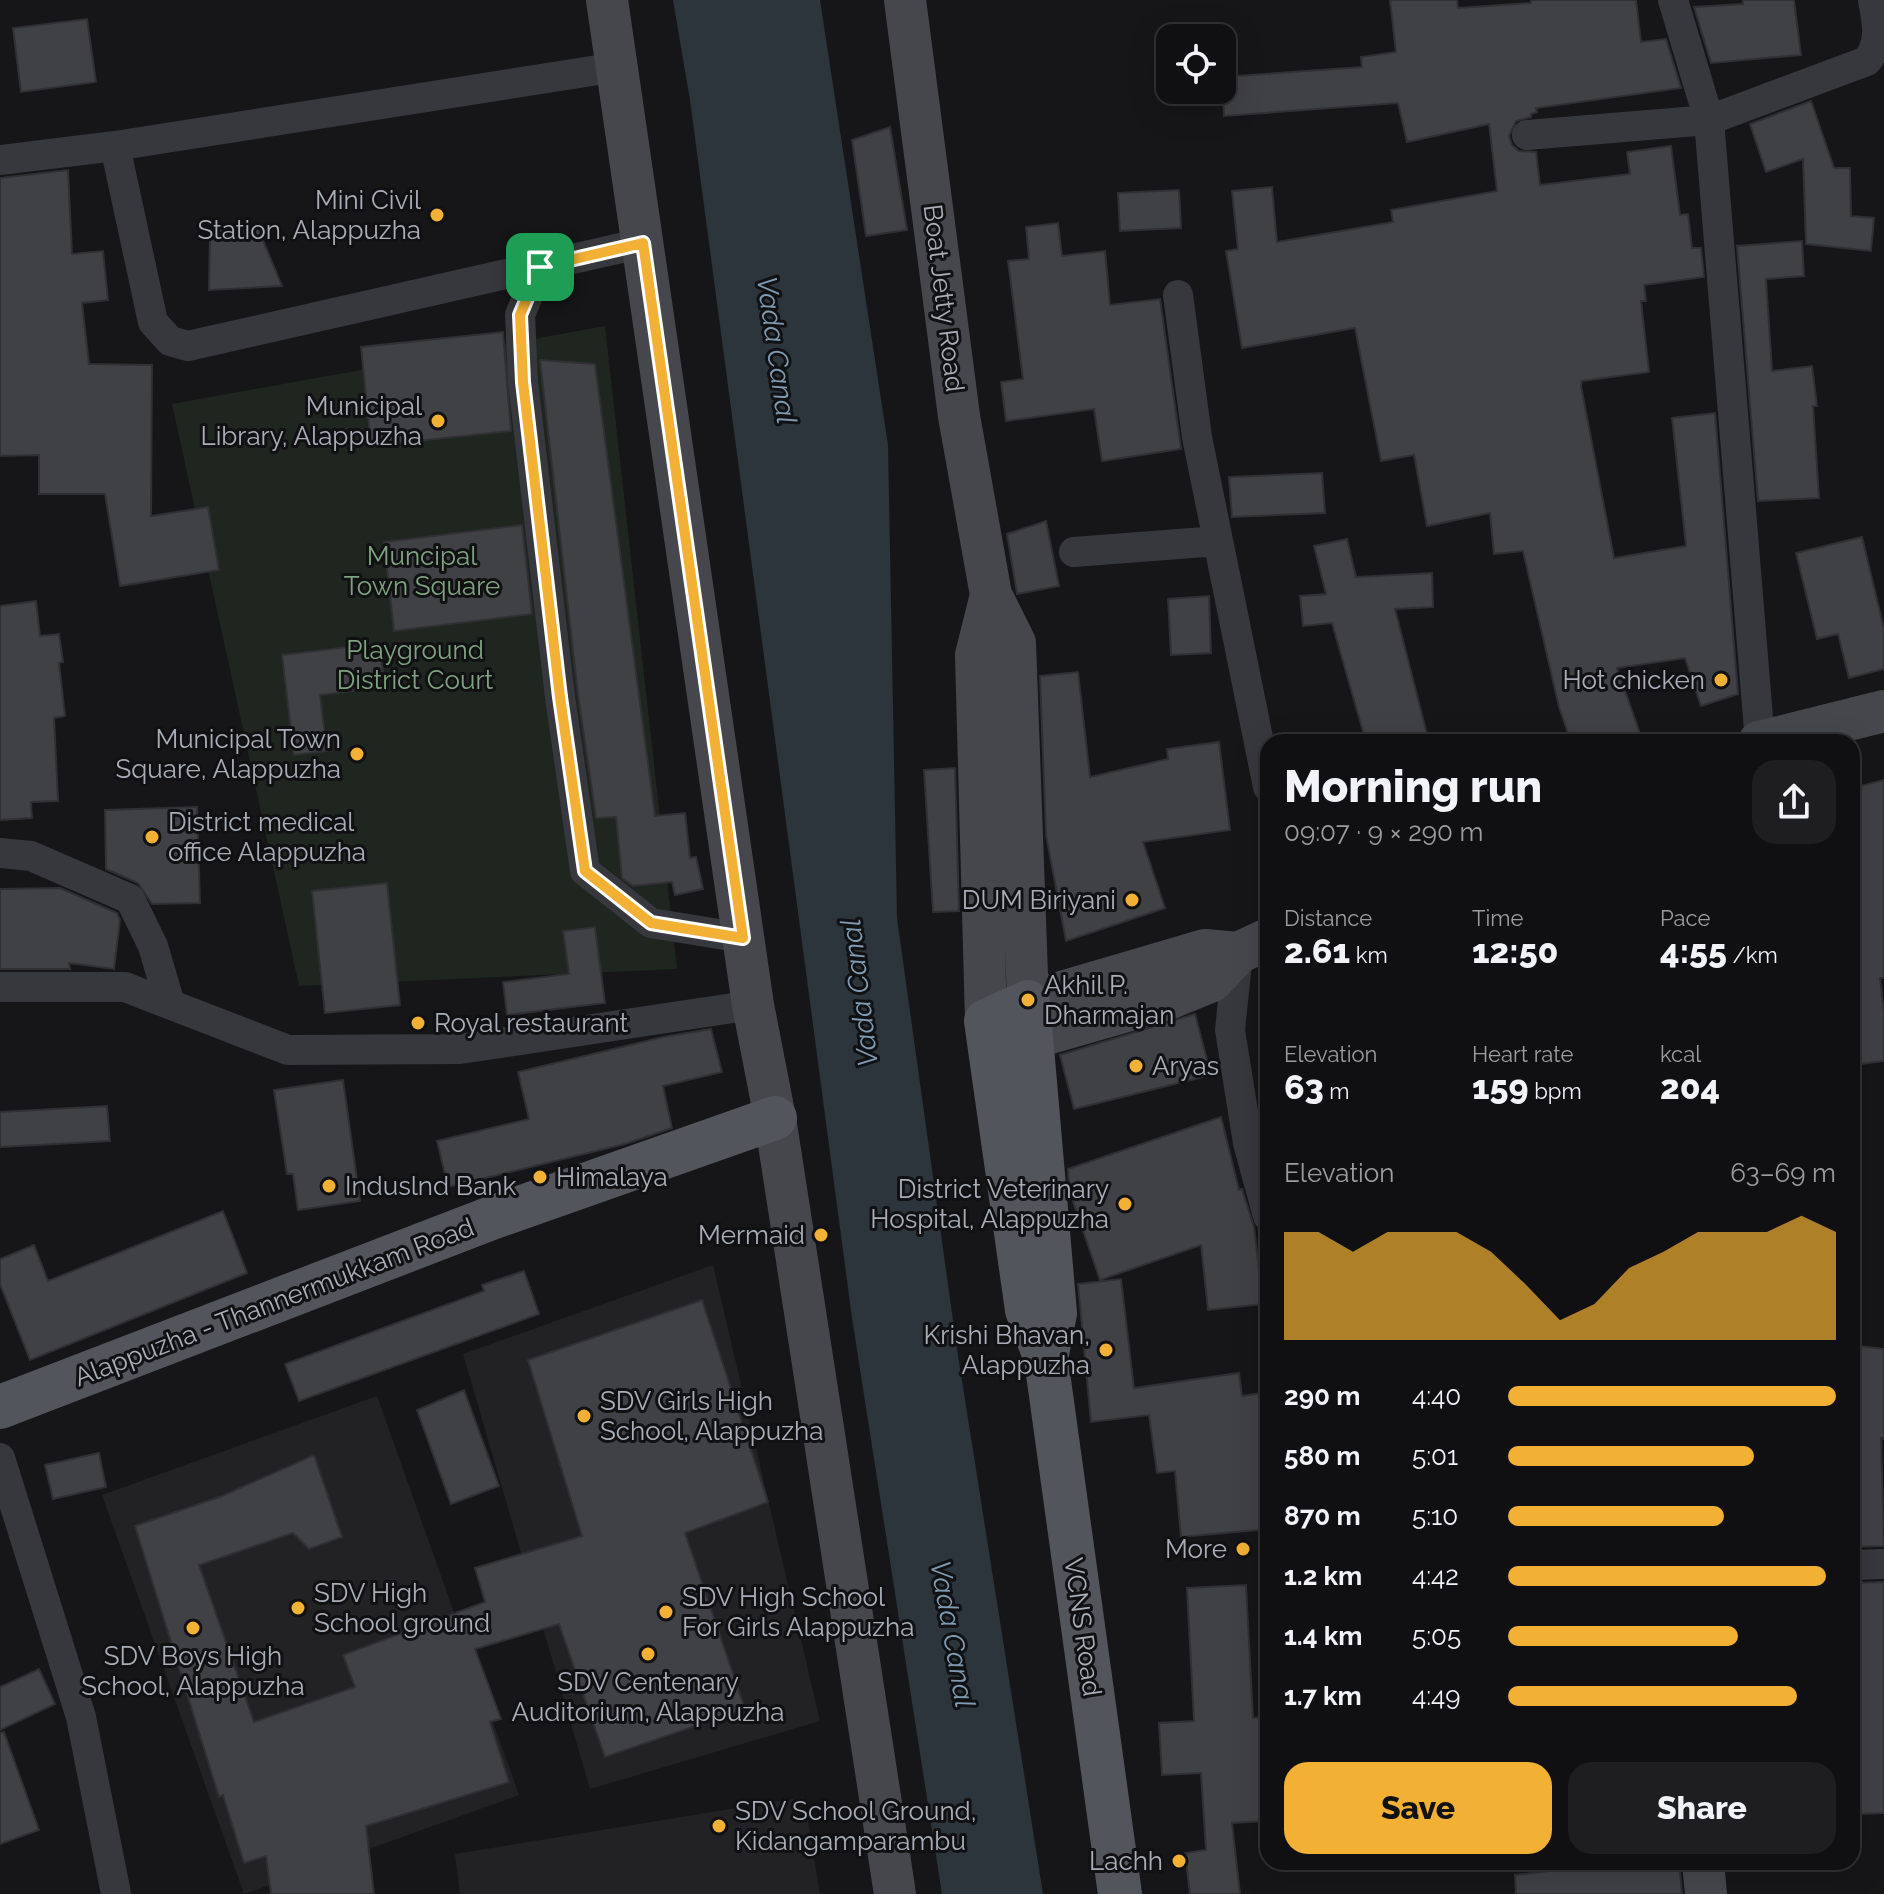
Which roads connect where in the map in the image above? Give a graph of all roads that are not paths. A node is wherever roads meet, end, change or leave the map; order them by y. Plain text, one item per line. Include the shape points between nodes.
1 (607, 0) edge
2 (905, 0) edge
3 (1673, 0) edge
4 (1873, 0) edge
5 (617, 67) junction
6 (1709, 120) junction
7 (1527, 135) dead end
8 (115, 146) junction
9 (0, 160) edge
10 (643, 243) junction
11 (540, 267) junction
12 (1178, 295) dead end
13 (1218, 541) junction
14 (1074, 552) dead end
15 (991, 595) junction
16 (1884, 711) edge
17 (1758, 734) edge
18 (1791, 734) edge
19 (1260, 748) edge
20 (0, 853) edge
21 (743, 938) junction
22 (1253, 946) edge
23 (0, 987) edge
24 (170, 1004) junction
25 (753, 1005) junction
26 (1029, 1020) junction
27 (988, 1038) junction
28 (775, 1118) junction
29 (1260, 1187) edge
30 (1046, 1359) junction
31 (0, 1407) edge
32 (0, 1458) edge
33 (1884, 1564) edge
34 (1860, 1565) edge
35 (1704, 1870) edge
36 (116, 1894) edge
37 (895, 1894) edge
38 (1120, 1894) edge
39 (1706, 1894) edge

1 - 5 main road
2 - 15 main road, Boat Jetty Road via 959,416
3 - 6 street
4 - 6 street via 1878,31 1876,49 1867,61
5 - 8 street
5 - 10 main road
6 - 7 street
6 - 17 street
8 - 9 street
8 - 11 street via 153,322 170,341 188,346
10 - 11 street
10 - 21 main road
11 - 21 street via 520,315 523,382 585,871 651,923
12 - 13 street via 1197,437
13 - 14 street
13 - 19 street
15 - 26 main road via 1015,643
15 - 27 main road via 976,655
16 - 18 main road
20 - 24 street via 31,856 130,899 153,946
21 - 25 main road
22 - 26 main road via 1205,950
22 - 29 street via 1230,1030
23 - 24 street via 125,987
24 - 25 street via 288,1050 460,1049
25 - 28 main road
26 - 27 main road
26 - 30 main road, VCNS Road via 1055,1313
27 - 30 main road, VCNS Road via 1027,1310
28 - 31 main road, Alappuzha - Thannermukkam Road via 494,1217
28 - 37 main road
30 - 38 main road, VCNS Road
32 - 36 street via 81,1717
33 - 34 street
35 - 39 main road

